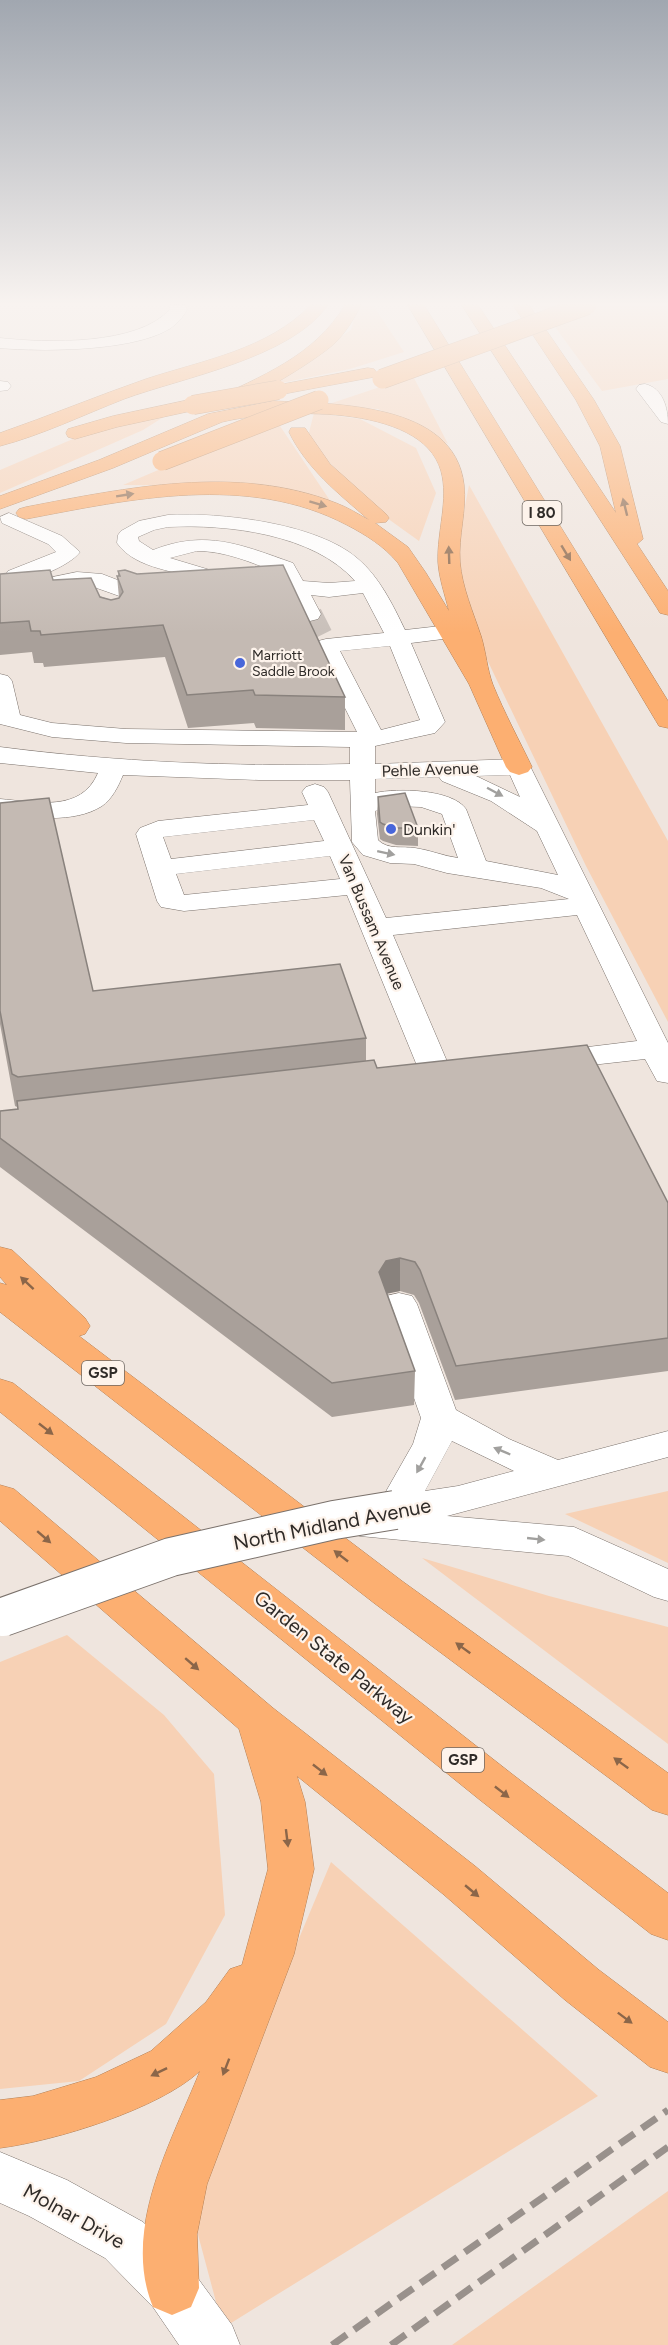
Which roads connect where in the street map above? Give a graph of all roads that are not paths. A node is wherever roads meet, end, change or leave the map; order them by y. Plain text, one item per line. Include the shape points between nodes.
1 (68, 414) edge
2 (87, 414) edge
3 (149, 414) edge
4 (196, 414) edge
5 (229, 414) edge
6 (282, 414) edge
7 (305, 414) edge
8 (371, 414) edge
9 (482, 414) edge
10 (541, 414) edge
11 (593, 414) edge
12 (60, 439) dead end
13 (0, 440) edge
14 (0, 451) edge
15 (44, 487) junction
16 (9, 514) edge
17 (153, 558) junction
18 (639, 564) junction
19 (94, 579) junction
20 (0, 582) edge
21 (369, 586) junction
22 (296, 589) junction
23 (230, 590) junction
24 (0, 595) edge
25 (103, 600) edge
26 (668, 608) edge
27 (310, 614) tunnel mouth
28 (459, 624) junction
29 (396, 638) junction
30 (0, 681) edge
31 (4, 718) edge
32 (668, 721) edge
33 (194, 738) junction
34 (367, 740) junction
35 (0, 755) edge
36 (519, 767) junction
37 (113, 769) junction
38 (419, 770) junction
39 (181, 771) junction
40 (305, 771) junction
41 (371, 771) junction
42 (395, 798) junction
43 (0, 807) edge
44 (362, 808) junction
45 (323, 811) junction
46 (550, 829) junction
47 (339, 847) junction
48 (565, 859) junction
49 (160, 868) junction
50 (482, 869) junction
51 (357, 886) junction
52 (585, 900) junction
53 (376, 928) junction
54 (662, 1061) edge
55 (517, 1064) edge
56 (402, 1077) edge
57 (0, 1258) edge
58 (0, 1294) edge
59 (399, 1304) dead end
60 (0, 1392) edge
61 (440, 1418) junction
62 (668, 1444) edge
63 (207, 1452) junction
64 (556, 1474) junction
65 (0, 1499) edge
66 (395, 1510) junction
67 (334, 1520) junction
68 (668, 1586) edge
69 (1, 1618) edge
70 (258, 1720) junction
71 (668, 1797) edge
72 (668, 1920) edge
73 (270, 1954) junction
74 (668, 2051) edge
75 (0, 2124) edge
76 (0, 2177) edge
77 (172, 2288) junction
78 (212, 2345) edge

1 - 13 highway
2 - 14 highway
3 - 12 highway, bridge
4 - 15 highway
5 -> 15 highway
6 - 16 highway, bridge
7 - 28 highway via 298,432 304,445 315,460 424,559
28 -> 8 highway via 449,562 454,485 450,468 441,450 427,437
9 -> 32 highway, I 80
10 - 18 highway
18 -> 11 highway via 610,446
15 - 16 highway
16 - 20 street via 69,552
16 -> 28 highway via 123,494 195,488 237,489 306,501 339,510 381,536 400,552
17 - 21 street via 128,543 128,536 135,530 168,522 224,521 330,550 351,563
17 - 22 street via 185,546 234,550 285,568
17 - 23 street via 212,578
18 - 26 highway
19 - 23 street via 138,596
19 - 24 street
19 - 25 street
21 - 22 street
21 - 29 street
22 - 23 street via 280,586
22 - 27 street
28 - 29 street
28 - 36 highway via 480,684
29 - 34 street via 433,722 426,728
29 - 34 street via 324,642 370,732
30 - 31 street
31 - 33 street via 52,730
33 - 34 street
33 - 39 street
34 - 41 street via 363,745
35 - 37 street, Pehle Avenue
36 - 38 street, Pehle Avenue
36 - 46 street
37 - 39 street, Pehle Avenue
37 - 43 street via 99,796 78,807
38 - 41 street, Pehle Avenue
38 -> 46 street via 488,788 520,805
39 - 40 street, Pehle Avenue
40 - 41 street, Pehle Avenue
40 - 45 street, Van Bussam Avenue
41 - 42 street via 384,791
41 - 44 street
42 - 44 street via 368,803
42 - 50 street via 444,803 453,809
44 -> 50 street via 365,842 372,849
45 - 47 street, Van Bussam Avenue
45 - 49 street via 158,829 148,834
46 - 48 street
47 - 49 street
47 - 51 street, Van Bussam Avenue
48 - 50 street
48 - 52 street
49 - 51 street via 171,901 184,903
50 - 52 street via 568,886
51 - 53 street, Van Bussam Avenue
52 - 53 street
52 - 54 street
53 - 56 street, Van Bussam Avenue via 447,1072
54 - 55 street
63 -> 57 highway
58 - 63 highway, GSP
59 - 61 street
60 -> 72 highway, Garden State Parkway / GSP
64 -> 61 street via 495,1448
61 -> 66 street via 432,1444
62 - 64 street, North Midland Avenue
71 -> 63 highway, GSP via 388,1592
64 - 66 street, North Midland Avenue via 458,1500
65 -> 70 highway
66 - 67 street, North Midland Avenue, bridge
67 -> 68 street, bridge via 574,1542
67 - 69 street, North Midland Avenue, bridge via 171,1557
70 -> 73 highway via 283,1802 291,1869
70 -> 74 highway
73 -> 75 highway via 223,2017 169,2067 106,2097 33,2120
73 -> 77 highway via 181,2184 170,2234
76 - 77 street, Molnar Drive via 48,2198 124,2241
77 - 78 street, Molnar Drive

